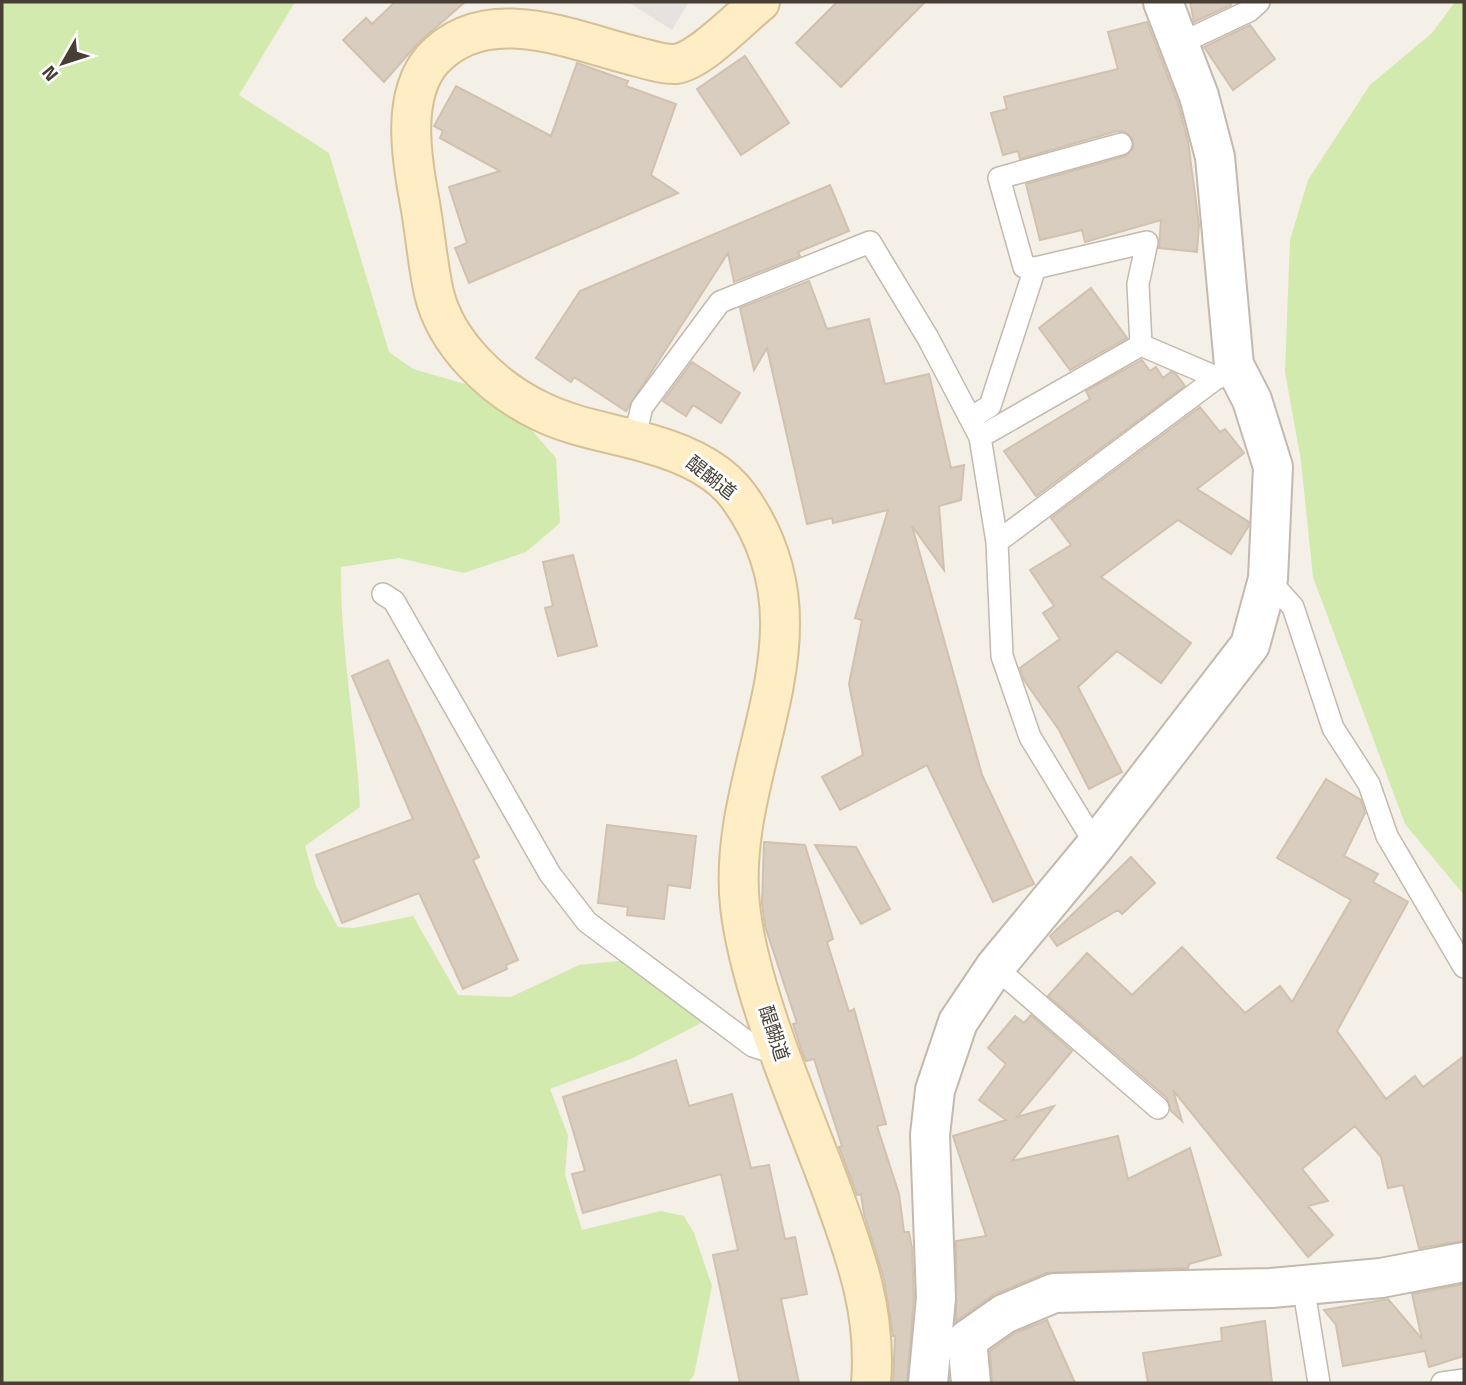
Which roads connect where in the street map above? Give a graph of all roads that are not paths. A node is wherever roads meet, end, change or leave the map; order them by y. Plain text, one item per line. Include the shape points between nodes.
1 (760, 2) edge
2 (1163, 2) edge
3 (1259, 2) edge
4 (1179, 44) junction
5 (1121, 144) dead end
6 (1035, 268) junction
7 (1141, 345) junction
8 (1226, 371) junction
9 (976, 428) junction
10 (634, 439) junction
11 (997, 542) junction
12 (1268, 579) junction
13 (383, 594) dead end
14 (1096, 845) junction
15 (995, 967) junction
16 (1464, 967) edge
17 (781, 1055) junction
18 (1158, 1108) dead end
19 (1464, 1262) edge
20 (1303, 1286) junction
21 (1464, 1380) edge
22 (871, 1383) edge
23 (928, 1383) edge
24 (971, 1383) edge
25 (1319, 1383) edge
26 (1442, 1383) edge

1 - 10 main road, 醍醐道 via 679,64 521,25 477,30 454,40 418,78 413,101 417,188 435,295 446,324 487,375 522,400 561,419
2 - 4 street
3 - 4 lane
4 - 8 street via 1215,158
5 - 6 lane via 999,178 1024,267
6 - 7 lane via 1147,242 1138,284
6 - 9 lane via 990,406
7 - 8 lane
7 - 9 lane
8 - 11 lane
8 - 12 street via 1252,400 1273,467
9 - 10 lane via 870,242 720,302 642,407
9 - 11 lane
10 - 17 main road, 醍醐道 via 679,452 735,491 765,542 778,578 782,624 767,725 743,830 740,906 754,971
11 - 14 lane via 1002,656 1012,688 1030,737
12 - 14 street via 1251,645
12 - 16 lane via 1293,607 1333,728 1369,784 1387,836
13 - 17 lane via 394,601 550,874 587,922 753,1046
14 - 15 street
15 - 18 lane
15 - 23 street via 958,1022 935,1090 930,1135 936,1298
17 - 22 main road, 醍醐道 via 862,1274 872,1334
19 - 20 street via 1381,1278
20 - 24 street via 1054,1293 1004,1314 967,1340
20 - 25 lane
21 - 26 lane

